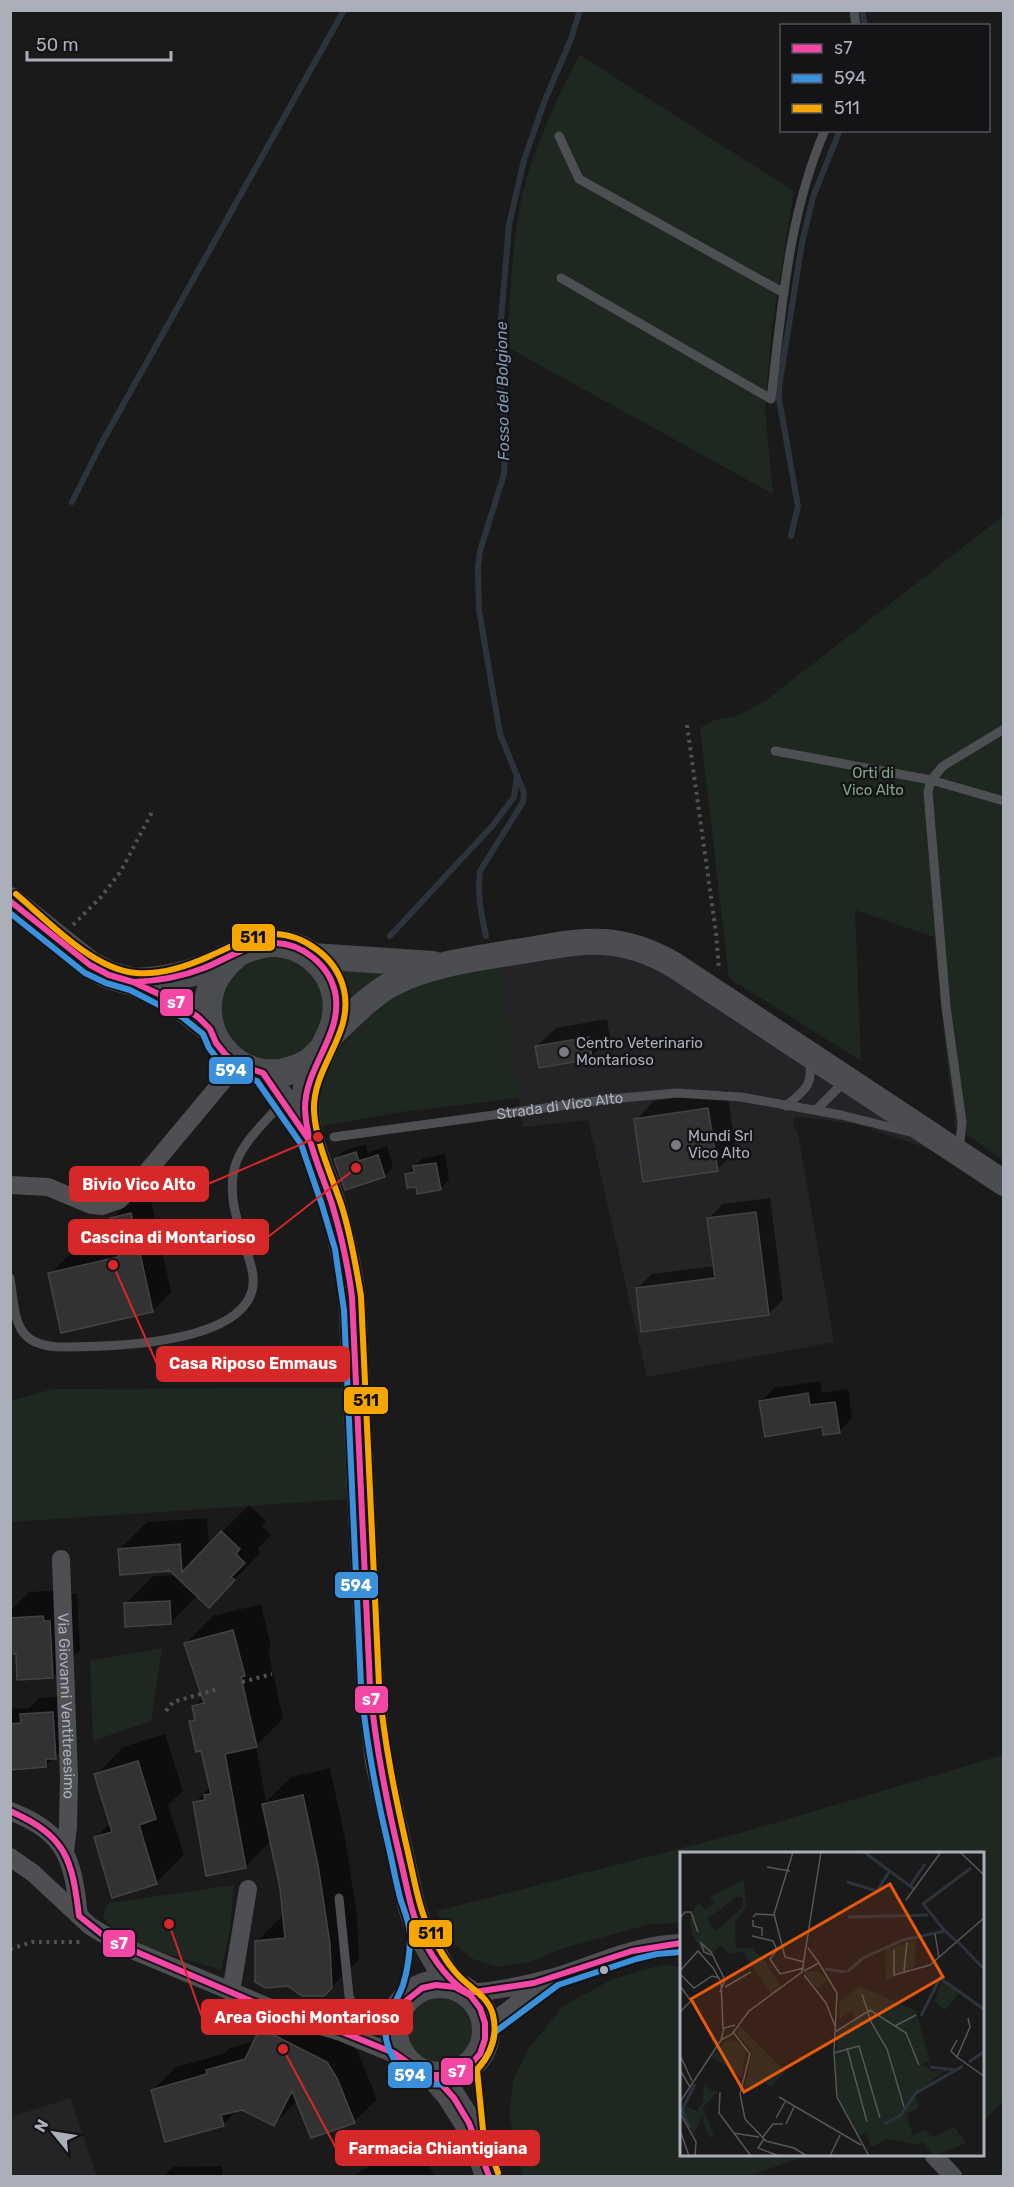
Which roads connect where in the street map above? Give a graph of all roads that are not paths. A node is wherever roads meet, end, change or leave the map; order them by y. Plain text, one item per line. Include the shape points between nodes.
1 (824, 132) edge
2 (559, 136) dead end
3 (561, 278) dead end
4 (784, 293) junction
5 (1004, 729) edge
6 (775, 751) dead end
7 (931, 780) junction
8 (1004, 801) edge
9 (10, 900) edge
10 (239, 952) junction
11 (312, 956) junction
12 (446, 964) junction
13 (133, 982) junction
14 (210, 1029) junction
15 (329, 1040) junction
16 (808, 1054) junction
17 (240, 1074) junction
18 (848, 1079) junction
19 (283, 1101) junction
20 (786, 1106) junction
21 (816, 1110) junction
22 (322, 1138) junction
23 (950, 1147) junction
24 (1004, 1183) edge
25 (10, 1185) edge
26 (10, 1278) edge
27 (61, 1559) dead end
28 (10, 1811) edge
29 (65, 1851) junction
30 (10, 1857) edge
31 (248, 1890) dead end
32 (339, 1898) dead end
33 (79, 1916) junction
34 (419, 1929) junction
35 (680, 1943) edge
36 (554, 1977) junction
37 (462, 1990) junction
38 (231, 1992) junction
39 (402, 2007) junction
40 (360, 2026) junction
41 (486, 2027) junction
42 (338, 2031) junction
43 (404, 2058) junction
44 (468, 2067) junction
45 (434, 2076) junction
46 (474, 2132) junction
47 (935, 2157) edge
48 (489, 2176) edge
49 (953, 2176) edge

1 - 4 lane via 796,219
2 - 4 lane via 579,179
3 - 4 lane via 771,399
5 - 7 lane via 943,766
6 - 7 lane
7 - 8 lane
7 - 23 lane via 928,801 946,1007 962,1122
9 - 13 main road via 81,959
10 - 11 main road via 276,943
10 - 13 main road via 193,972
10 - 14 main road via 222,966 211,986 207,1007
11 - 12 street, Strada di Vico Alto
11 - 15 main road via 327,972 335,991 338,1012
12 - 15 street, Strada di Vico Alto via 383,989 358,1008
12 - 16 street, Strada di Vico Alto via 557,945 604,942 630,946 658,956
13 - 14 main road via 178,1003
14 - 17 main road
15 - 17 main road via 307,1064 286,1072
15 - 22 main road via 308,1084 305,1108
16 - 18 street, Strada di Vico Alto
16 - 20 lane via 811,1081
17 - 19 main road
17 - 25 street via 126,1195 112,1203 91,1205 48,1187
18 - 21 lane
18 - 23 street, Strada di Vico Alto
19 - 22 main road
19 - 26 lane via 244,1147 236,1164 234,1209 253,1273 246,1306 234,1315 214,1327 183,1337 93,1347 51,1347 30,1340 18,1326
20 - 21 lane, Strada di Vico Alto
20 - 22 lane, Strada di Vico Alto via 728,1095 658,1094
21 - 23 lane, Strada di Vico Alto via 905,1130
22 - 34 main road via 331,1202 348,1271 354,1324 373,1722 387,1802
23 - 24 street, Strada di Vico Alto
27 - 29 street, Via Giovanni Ventitreesimo via 69,1777
28 - 29 street, Via Giovanni Ventitreesimo via 41,1826
29 - 33 street, Via Giovanni Ventitreesimo via 75,1878
30 - 33 street
31 - 38 street
32 - 40 lane via 349,1996
33 - 38 street via 125,1947
34 - 37 main road via 443,1971
34 - 39 main road via 417,1969
35 - 36 street via 634,1950
36 - 37 street via 506,1988
36 - 41 street
37 - 39 main road via 444,1984 431,1985 419,1989
37 - 41 main road via 477,2003
38 - 42 street
39 - 40 street
39 - 43 main road via 394,2031
40 - 42 street
41 - 44 main road via 485,2042
42 - 43 street
43 - 45 main road via 412,2067
44 - 45 main road via 458,2073
44 - 46 main road
45 - 46 main road
46 - 48 main road
47 - 49 street

